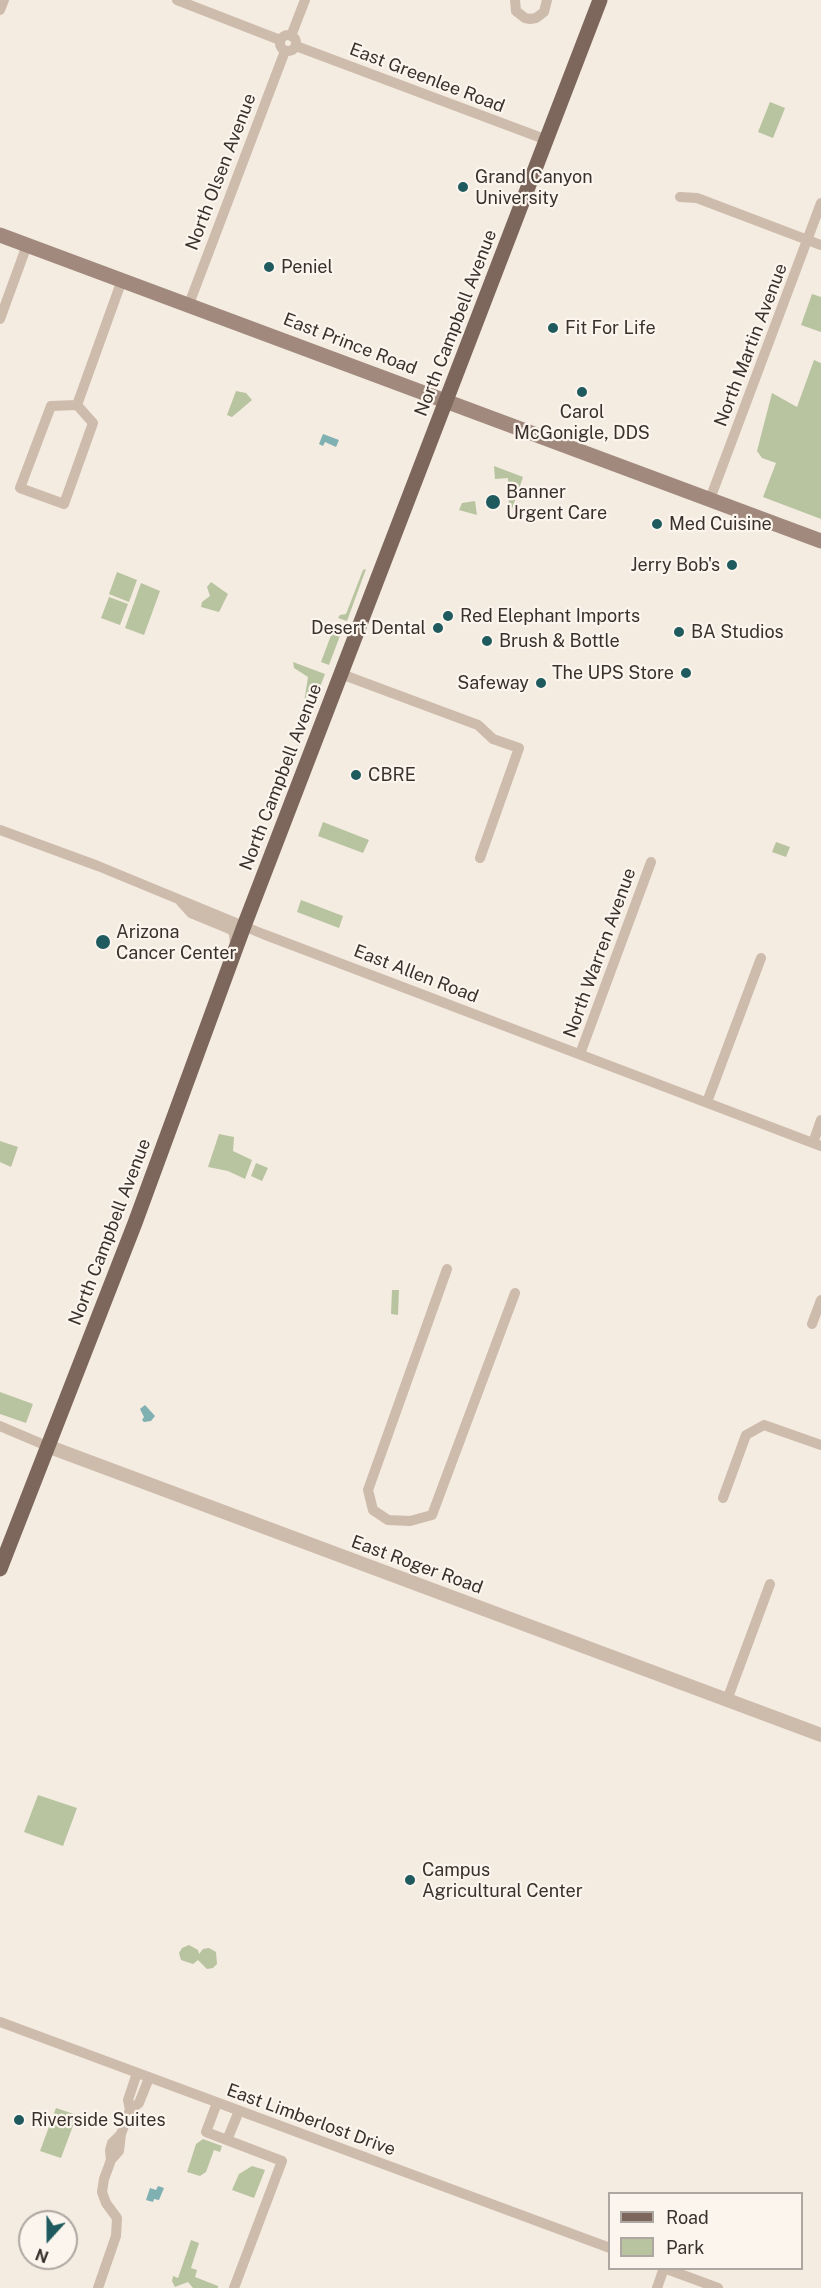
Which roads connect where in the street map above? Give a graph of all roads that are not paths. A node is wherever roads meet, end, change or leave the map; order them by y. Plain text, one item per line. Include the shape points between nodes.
1 (4, 0) edge
2 (177, 0) edge
3 (305, 0) edge
4 (515, 0) edge
5 (547, 0) edge
6 (600, 0) edge
7 (0, 10) edge
8 (280, 40) junction
9 (294, 41) junction
10 (285, 51) junction
11 (547, 140) junction
12 (680, 197) dead end
13 (821, 202) edge
14 (0, 235) edge
15 (808, 240) junction
16 (27, 245) junction
17 (821, 245) edge
18 (122, 280) junction
19 (189, 304) junction
20 (0, 319) edge
21 (447, 401) junction
22 (76, 405) junction
23 (710, 499) junction
24 (821, 541) edge
25 (341, 674) junction
26 (0, 830) edge
27 (480, 858) dead end
28 (651, 862) dead end
29 (181, 902) dead end
30 (244, 926) junction
31 (234, 953) junction
32 (761, 958) dead end
33 (580, 1054) junction
34 (707, 1102) junction
35 (821, 1120) edge
36 (817, 1144) edge
37 (447, 1269) dead end
38 (515, 1293) dead end
39 (821, 1300) edge
40 (812, 1324) dead end
41 (0, 1426) edge
42 (821, 1445) edge
43 (47, 1446) junction
44 (723, 1498) dead end
45 (0, 1569) edge
46 (770, 1584) dead end
47 (727, 1700) junction
48 (821, 1736) edge
49 (0, 2022) edge
50 (137, 2073) junction
51 (149, 2078) junction
52 (217, 2103) junction
53 (130, 2110) junction
54 (239, 2111) junction
55 (227, 2140) junction
56 (608, 2248) edge
57 (663, 2270) edge
58 (669, 2270) edge
59 (98, 2288) edge
60 (234, 2288) edge
61 (657, 2288) edge
62 (718, 2288) edge

1 - 7 street
2 - 8 street
3 - 9 street
4 - 5 street via 516,11 530,19 544,12
6 - 11 main road, North Campbell Avenue
8 - 9 street via 284,36
8 - 10 street
9 - 10 street via 290,51
9 - 11 street, East Greenlee Road
10 - 19 street, North Olsen Avenue
11 - 21 main road, North Campbell Avenue
12 - 15 street via 697,198
13 - 15 street, North Martin Avenue
14 - 16 main road, East Prince Road
15 - 17 street
15 - 23 street, North Martin Avenue
16 - 18 main road, East Prince Road
16 - 20 street
18 - 19 main road, East Prince Road
18 - 22 street
19 - 21 main road, East Prince Road
21 - 23 main road, East Prince Road
21 - 25 main road, North Campbell Avenue
22 - 22 street via 51,406 20,488 64,504 93,423
23 - 24 main road, East Prince Road
25 - 27 street via 478,725 494,739 519,748
25 - 30 main road, North Campbell Avenue
26 - 30 street, East Allen Road
28 - 33 street, North Warren Avenue
29 - 31 street via 191,913 230,929 234,933
30 - 31 main road, North Campbell Avenue
30 - 33 street, East Allen Road
31 - 43 main road, North Campbell Avenue via 133,1229
32 - 34 street
33 - 34 street, East Allen Road
34 - 36 street, East Allen Road
35 - 36 street
37 - 38 street via 368,1490 373,1510 388,1520 410,1521 432,1515
39 - 40 street
41 - 43 street, East Roger Road
42 - 44 street via 764,1425 746,1435
43 - 45 main road, North Campbell Avenue
43 - 47 street, East Roger Road
46 - 47 street
47 - 48 street, East Roger Road
49 - 50 street, East Limberlost Drive
50 - 51 street, East Limberlost Drive
50 - 53 street via 128,2100
51 - 52 street, East Limberlost Drive
51 - 53 street via 139,2103
52 - 54 street, East Limberlost Drive
52 - 55 street via 206,2132
53 - 59 street via 120,2134 119,2151 104,2179 102,2192 117,2218 116,2236
54 - 55 street
54 - 56 street, East Limberlost Drive
55 - 60 street via 282,2161
57 - 61 street
58 - 62 street

